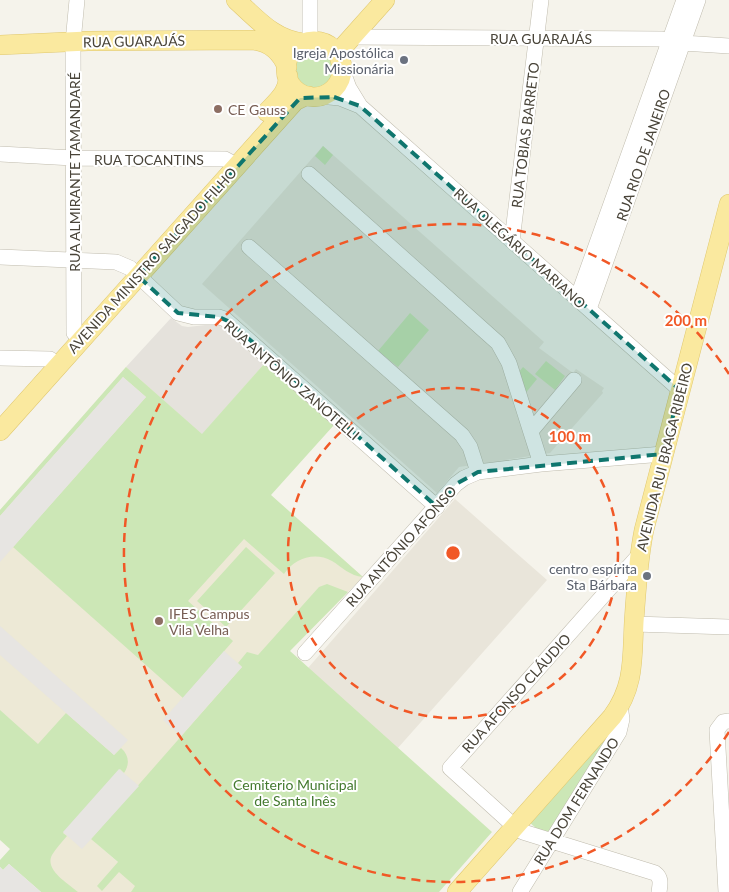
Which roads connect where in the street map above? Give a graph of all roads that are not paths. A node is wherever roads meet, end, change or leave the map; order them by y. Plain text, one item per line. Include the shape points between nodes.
1 (77, 0) edge
2 (236, 0) edge
3 (310, 0) edge
4 (368, 0) edge
5 (385, 0) edge
6 (541, 0) edge
7 (684, 0) edge
8 (698, 0) edge
9 (257, 18) junction
10 (352, 37) junction
11 (536, 38) junction
12 (244, 40) junction
13 (73, 42) junction
14 (312, 42) junction
15 (676, 42) junction
16 (0, 45) edge
17 (729, 46) edge
18 (341, 64) junction
19 (287, 71) junction
20 (313, 96) junction
21 (360, 106) junction
22 (0, 154) edge
23 (72, 158) junction
24 (231, 162) junction
25 (309, 174) dead end
26 (729, 204) edge
27 (512, 240) junction
28 (249, 247) dead end
29 (0, 257) edge
30 (74, 259) junction
31 (134, 272) junction
32 (577, 299) junction
33 (589, 309) junction
34 (78, 336) junction
35 (0, 358) edge
36 (54, 362) junction
37 (574, 380) dead end
38 (680, 390) junction
39 (0, 416) edge
40 (0, 431) edge
41 (531, 431) junction
42 (663, 454) junction
43 (541, 464) junction
44 (478, 472) junction
45 (438, 507) junction
46 (640, 554) junction
47 (634, 624) junction
48 (729, 627) edge
49 (305, 653) dead end
50 (620, 706) junction
51 (723, 725) edge
52 (514, 826) junction
53 (551, 841) junction
54 (727, 867) edge
55 (457, 892) edge
56 (520, 892) edge
57 (659, 892) edge
58 (726, 892) edge

1 - 13 street, RUA ALMIRANTE TAMANDARÉ
2 - 9 main road
3 - 14 street
4 - 14 main road via 335,37
5 - 10 main road
6 - 11 street, RUA TOBIAS BARRETO
7 - 15 street, RUA RIO DE JANEIRO
8 - 15 street, RUA RIO DE JANEIRO
9 - 12 main road via 255,32
9 - 14 main road via 280,38
10 - 11 street, RUA GUARAJÁS
10 - 18 main road via 342,50
11 - 15 street, RUA GUARAJÁS
11 - 27 street, RUA TOBIAS BARRETO
12 - 13 main road, RUA GUARAJÁS
12 - 19 main road, RUA GUARAJÁS via 270,45 279,53
13 - 16 main road, RUA GUARAJÁS
13 - 23 street, RUA ALMIRANTE TAMANDARÉ
14 - 18 main road via 333,49
14 - 19 main road via 293,51
15 - 17 street, RUA GUARAJÁS
15 - 32 street, RUA RIO DE JANEIRO
15 - 33 street, RUA RIO DE JANEIRO
18 - 20 main road via 341,78 337,85 326,94
18 - 21 street, RUA OLEGÁRIO MARIANO via 349,88
19 - 20 main road via 291,84 297,90
19 - 24 main road, AVENIDA MINISTRO SALGADO FILHO via 288,84 282,95
20 - 21 street, RUA OLEGÁRIO MARIANO via 340,98
20 - 24 main road, AVENIDA MINISTRO SALGADO FILHO via 303,96 294,101
21 - 27 street, RUA OLEGÁRIO MARIANO
22 - 23 street, RUA TOCANTINS
23 - 24 street, RUA TOCANTINS
23 - 30 street, RUA ALMIRANTE TAMANDARÉ
24 - 31 main road, AVENIDA MINISTRO SALGADO FILHO
25 - 41 street via 498,343 509,362
26 - 38 main road, AVENIDA RUI BRAGA RIBEIRO
27 - 32 street, RUA OLEGÁRIO MARIANO
28 - 44 street via 462,435 470,446
29 - 30 street
30 - 31 street via 116,262
30 - 34 street, RUA ALMIRANTE TAMANDARÉ
31 - 34 main road, AVENIDA MINISTRO SALGADO FILHO
31 - 45 street, RUA ANTÔNIO ZANOTELLI via 178,313 218,317 230,322
32 - 33 street, RUA OLEGÁRIO MARIANO
33 - 38 street, RUA OLEGÁRIO MARIANO
34 - 36 main road, AVENIDA MINISTRO SALGADO FILHO
35 - 36 street
36 - 39 main road, AVENIDA MINISTRO SALGADO FILHO
36 - 40 main road, AVENIDA MINISTRO SALGADO FILHO
37 - 41 street
38 - 42 main road, AVENIDA RUI BRAGA RIBEIRO
41 - 43 street
42 - 43 street, RUA ANTÔNIO AFONSO
42 - 46 main road, AVENIDA RUI BRAGA RIBEIRO
43 - 44 street, RUA ANTÔNIO AFONSO
44 - 45 street, RUA ANTÔNIO AFONSO via 456,484
45 - 49 street, RUA ANTÔNIO AFONSO
46 - 47 main road, AVENIDA RUI BRAGA RIBEIRO
46 - 52 street, RUA AFONSO CLÁUDIO via 450,768
47 - 48 street
47 - 50 main road, AVENIDA RUI BRAGA RIBEIRO via 631,676
50 - 52 main road, AVENIDA RUI BRAGA RIBEIRO
50 - 53 street, RUA DOM FERNANDO via 619,732
51 - 54 street
52 - 53 street via 527,834
52 - 55 main road, AVENIDA RUI BRAGA RIBEIRO
53 - 56 street, RUA DOM FERNANDO
53 - 57 street via 655,873 660,882
54 - 58 street

